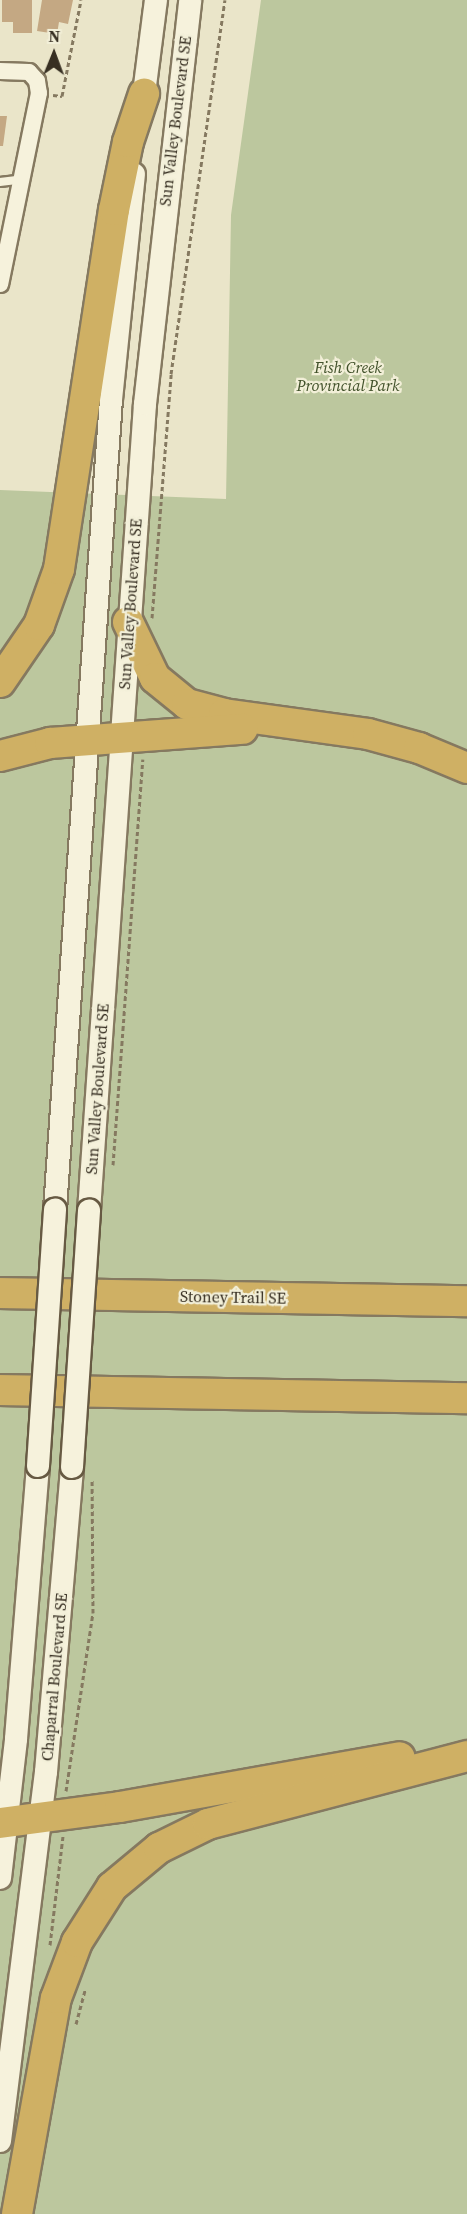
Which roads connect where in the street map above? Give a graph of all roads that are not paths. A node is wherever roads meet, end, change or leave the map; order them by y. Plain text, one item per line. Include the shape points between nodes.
1 (156, 0) edge
2 (190, 0) edge
3 (0, 71) edge
4 (144, 94) junction
5 (23, 179) junction
6 (0, 182) edge
7 (0, 284) edge
8 (140, 623) junction
9 (0, 682) edge
10 (304, 725) junction
11 (88, 740) junction
12 (132, 744) junction
13 (0, 756) edge
14 (467, 768) edge
15 (56, 1210) joint
16 (89, 1210) joint
17 (0, 1293) edge
18 (467, 1301) edge
19 (0, 1390) edge
20 (467, 1398) edge
21 (467, 1740) edge
22 (467, 1756) edge
23 (3, 1822) edge
24 (52, 1823) junction
25 (0, 1878) edge
26 (0, 2141) edge
27 (17, 2214) edge

1 - 4 main road, Sun Valley Boulevard SE
2 - 8 main road, Sun Valley Boulevard SE via 153,311
3 - 5 street via 28,72 37,81 39,93
4 - 9 highway via 128,142 114,210 59,569 36,631
4 - 11 main road, Sun Valley Boulevard SE via 111,400
5 - 6 lane
5 - 7 street
8 - 10 highway via 149,670 181,701 211,712
8 - 12 main road, Sun Valley Boulevard SE
10 - 12 highway
10 - 14 highway via 389,739
11 - 12 highway
11 - 13 highway via 36,746
11 - 15 main road, Sun Valley Boulevard SE
12 - 16 main road, Sun Valley Boulevard SE
15 - 23 main road, Chaparral Boulevard SE, bridge via 38,1466
16 - 24 main road, Chaparral Boulevard SE, bridge via 82,1471
17 - 18 highway, Stoney Trail SE
19 - 20 highway
21 - 24 highway via 320,1773
22 - 27 highway via 208,1824 159,1848 112,1887 77,1942 56,1998
23 - 24 highway
23 - 25 main road, Chaparral Boulevard SE
24 - 26 main road, Chaparral Boulevard SE

